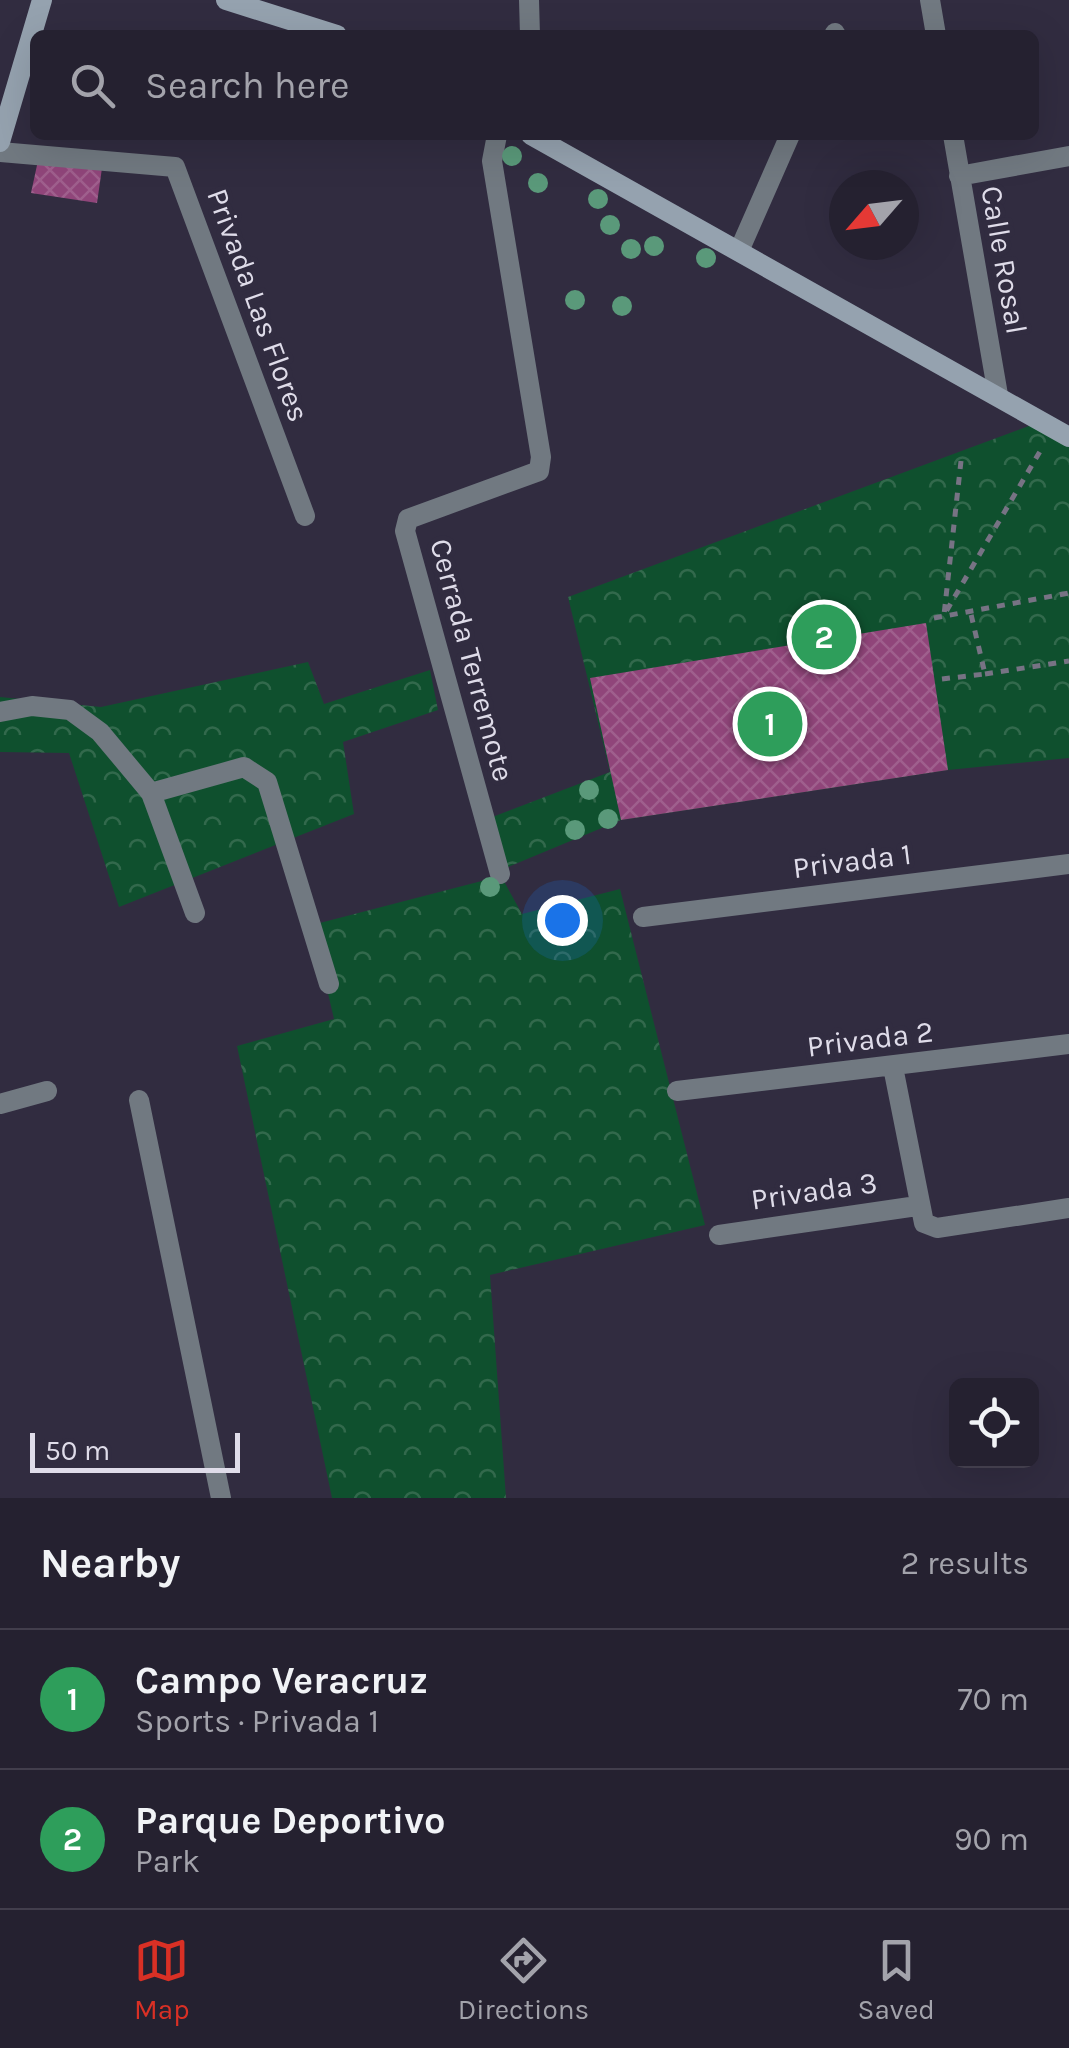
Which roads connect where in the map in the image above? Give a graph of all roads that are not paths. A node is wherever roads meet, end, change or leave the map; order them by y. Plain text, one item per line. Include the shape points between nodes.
1 (42, 0) edge
2 (226, 0) edge
3 (529, 0) edge
4 (930, 0) edge
5 (33, 30) edge
6 (321, 30) edge
7 (530, 30) edge
8 (935, 30) edge
9 (30, 39) edge
10 (2, 130) edge
11 (496, 140) edge
12 (541, 140) edge
13 (788, 140) edge
14 (953, 140) edge
15 (0, 152) edge
16 (1069, 156) edge
17 (960, 176) junction
18 (740, 252) junction
19 (998, 395) junction
20 (1061, 433) edge
21 (304, 516) dead end
22 (0, 712) edge
23 (151, 793) junction
24 (1069, 864) edge
25 (500, 874) dead end
26 (195, 913) dead end
27 (643, 917) dead end
28 (329, 984) dead end
29 (1069, 1044) edge
30 (894, 1067) junction
31 (47, 1090) dead end
32 (677, 1090) dead end
33 (139, 1100) dead end
34 (0, 1104) edge
35 (918, 1206) junction
36 (1069, 1208) edge
37 (719, 1235) dead end
38 (221, 1498) edge

1 - 5 street
2 - 6 street
3 - 7 street
4 - 8 street
9 - 10 street
11 - 25 street, Cerrada Terremote via 492,161 538,472 408,519 406,531
12 - 18 street
13 - 18 street
14 - 17 street, Calle Rosal
15 - 21 street, Privada Las Flores via 175,167
16 - 17 street
17 - 19 street, Calle Rosal
18 - 19 street
19 - 20 street
22 - 23 street via 32,706 70,710 100,732
23 - 26 street
23 - 28 street via 244,768 267,782
24 - 27 street, Privada 1
29 - 30 street, Privada 2
30 - 32 street, Privada 2
30 - 35 street, Privada 3
31 - 34 street
33 - 38 street
35 - 36 street, Privada 3 via 924,1222 937,1228
35 - 37 street, Privada 3

